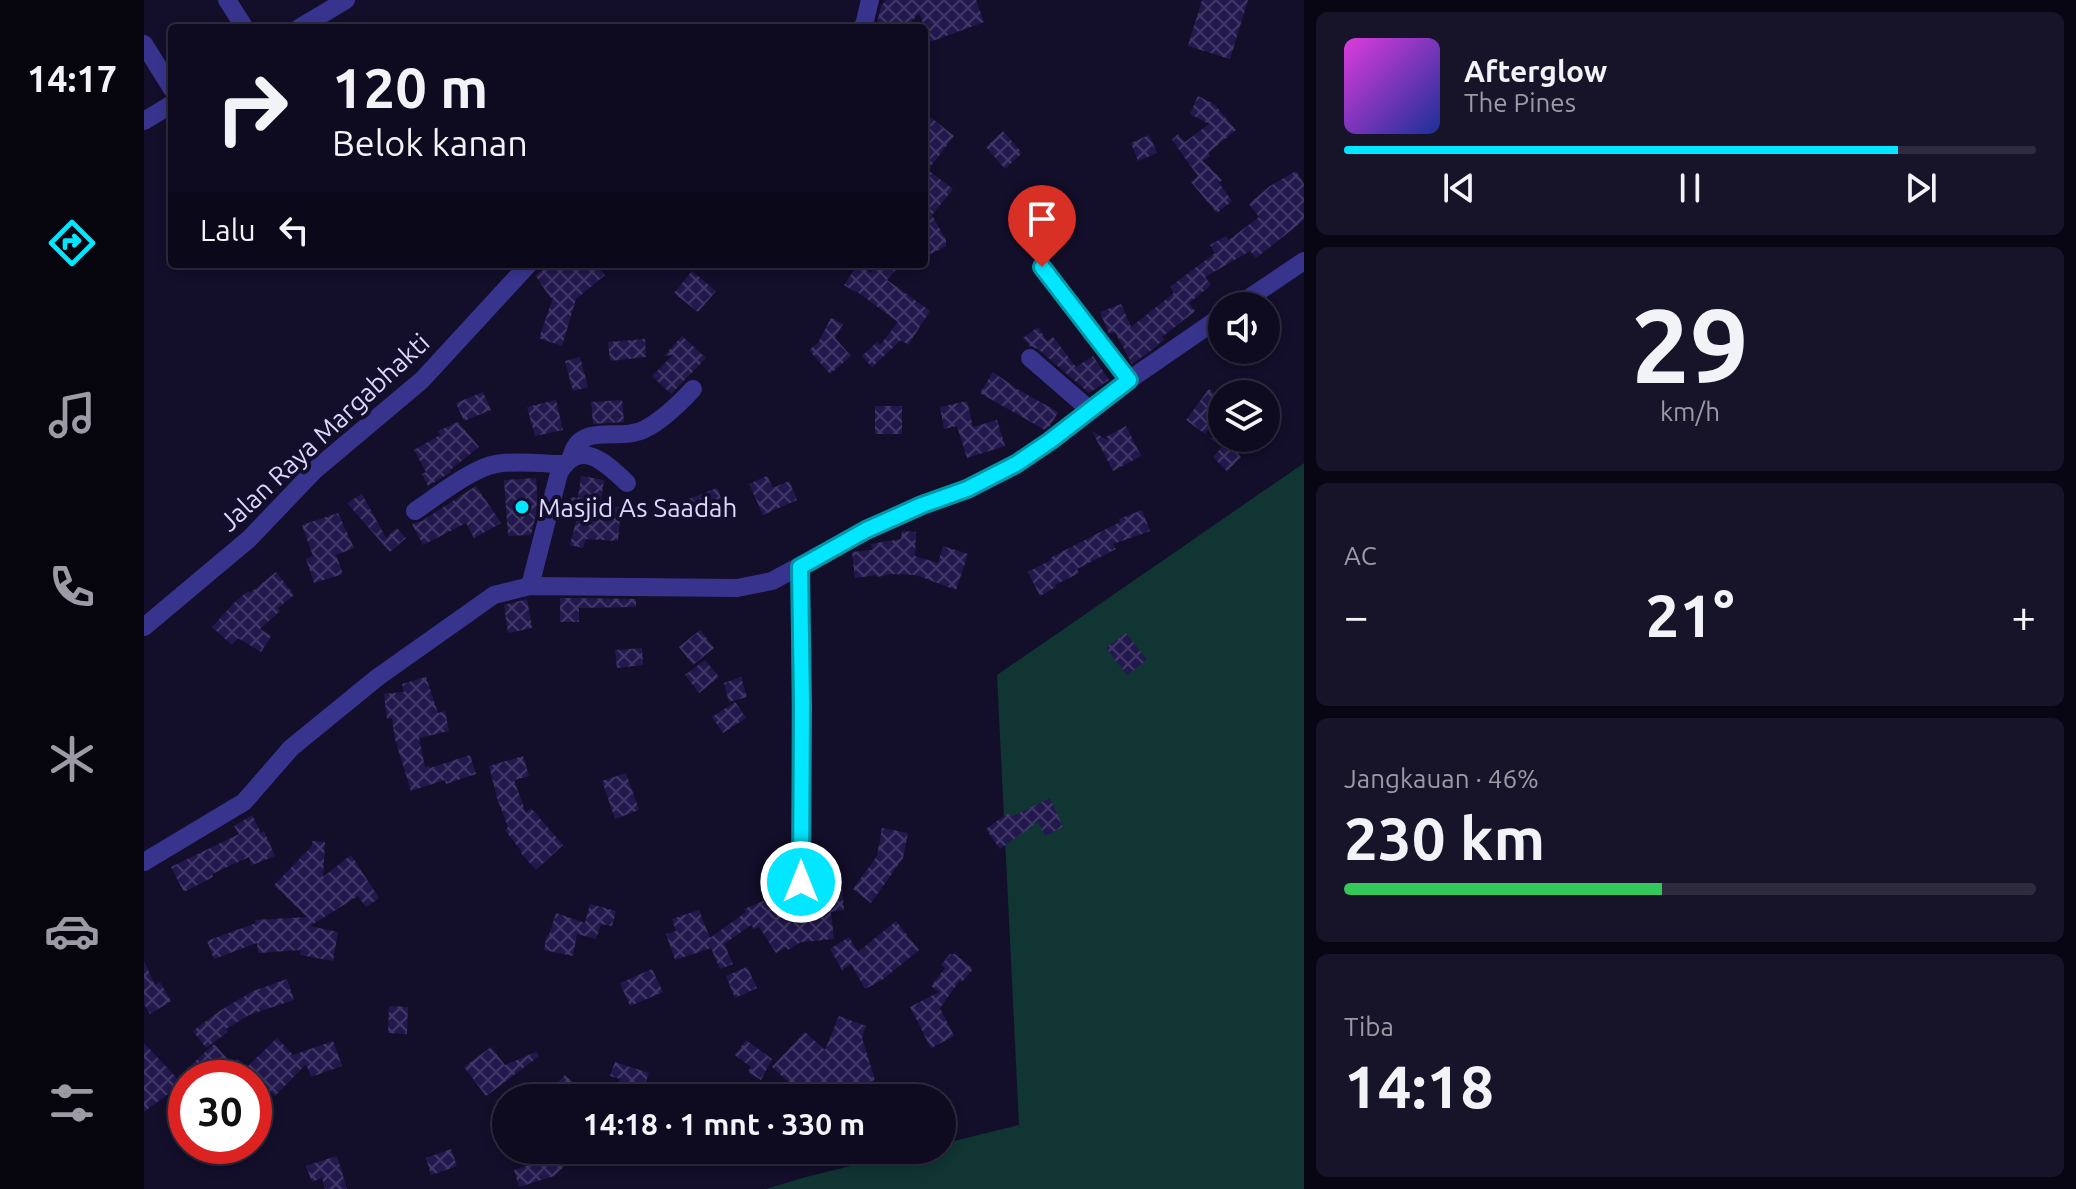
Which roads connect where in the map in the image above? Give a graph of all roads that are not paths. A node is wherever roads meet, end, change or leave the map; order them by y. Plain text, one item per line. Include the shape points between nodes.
1 (227, 0) edge
2 (870, 0) edge
3 (339, 2) edge
4 (242, 24) edge
5 (305, 24) edge
6 (864, 24) edge
7 (144, 44) edge
8 (168, 83) edge
9 (168, 106) edge
10 (144, 121) edge
11 (1304, 261) edge
12 (1042, 267) dead end
13 (525, 268) edge
14 (1258, 292) edge
15 (1208, 326) edge
16 (1030, 358) dead end
17 (1129, 380) junction
18 (693, 389) dead end
19 (1090, 410) junction
20 (568, 461) junction
21 (627, 483) dead end
22 (415, 511) dead end
23 (800, 567) junction
24 (530, 586) junction
25 (144, 627) edge
26 (144, 862) edge
27 (801, 882) dead end

1 - 4 street
2 - 6 street
3 - 5 street
7 - 8 street
9 - 10 street
11 - 14 street
12 - 17 street
13 - 25 street, Jalan Raya Margabhakti via 422,380
15 - 17 street
16 - 19 street
17 - 19 street
18 - 20 street via 644,430 586,437
19 - 23 street via 1016,464 866,530
20 - 21 street via 597,458
20 - 22 street via 493,464
20 - 24 street via 559,473
23 - 24 street via 772,581 737,588
23 - 27 street
24 - 26 street via 494,595 408,654 291,748 244,802

